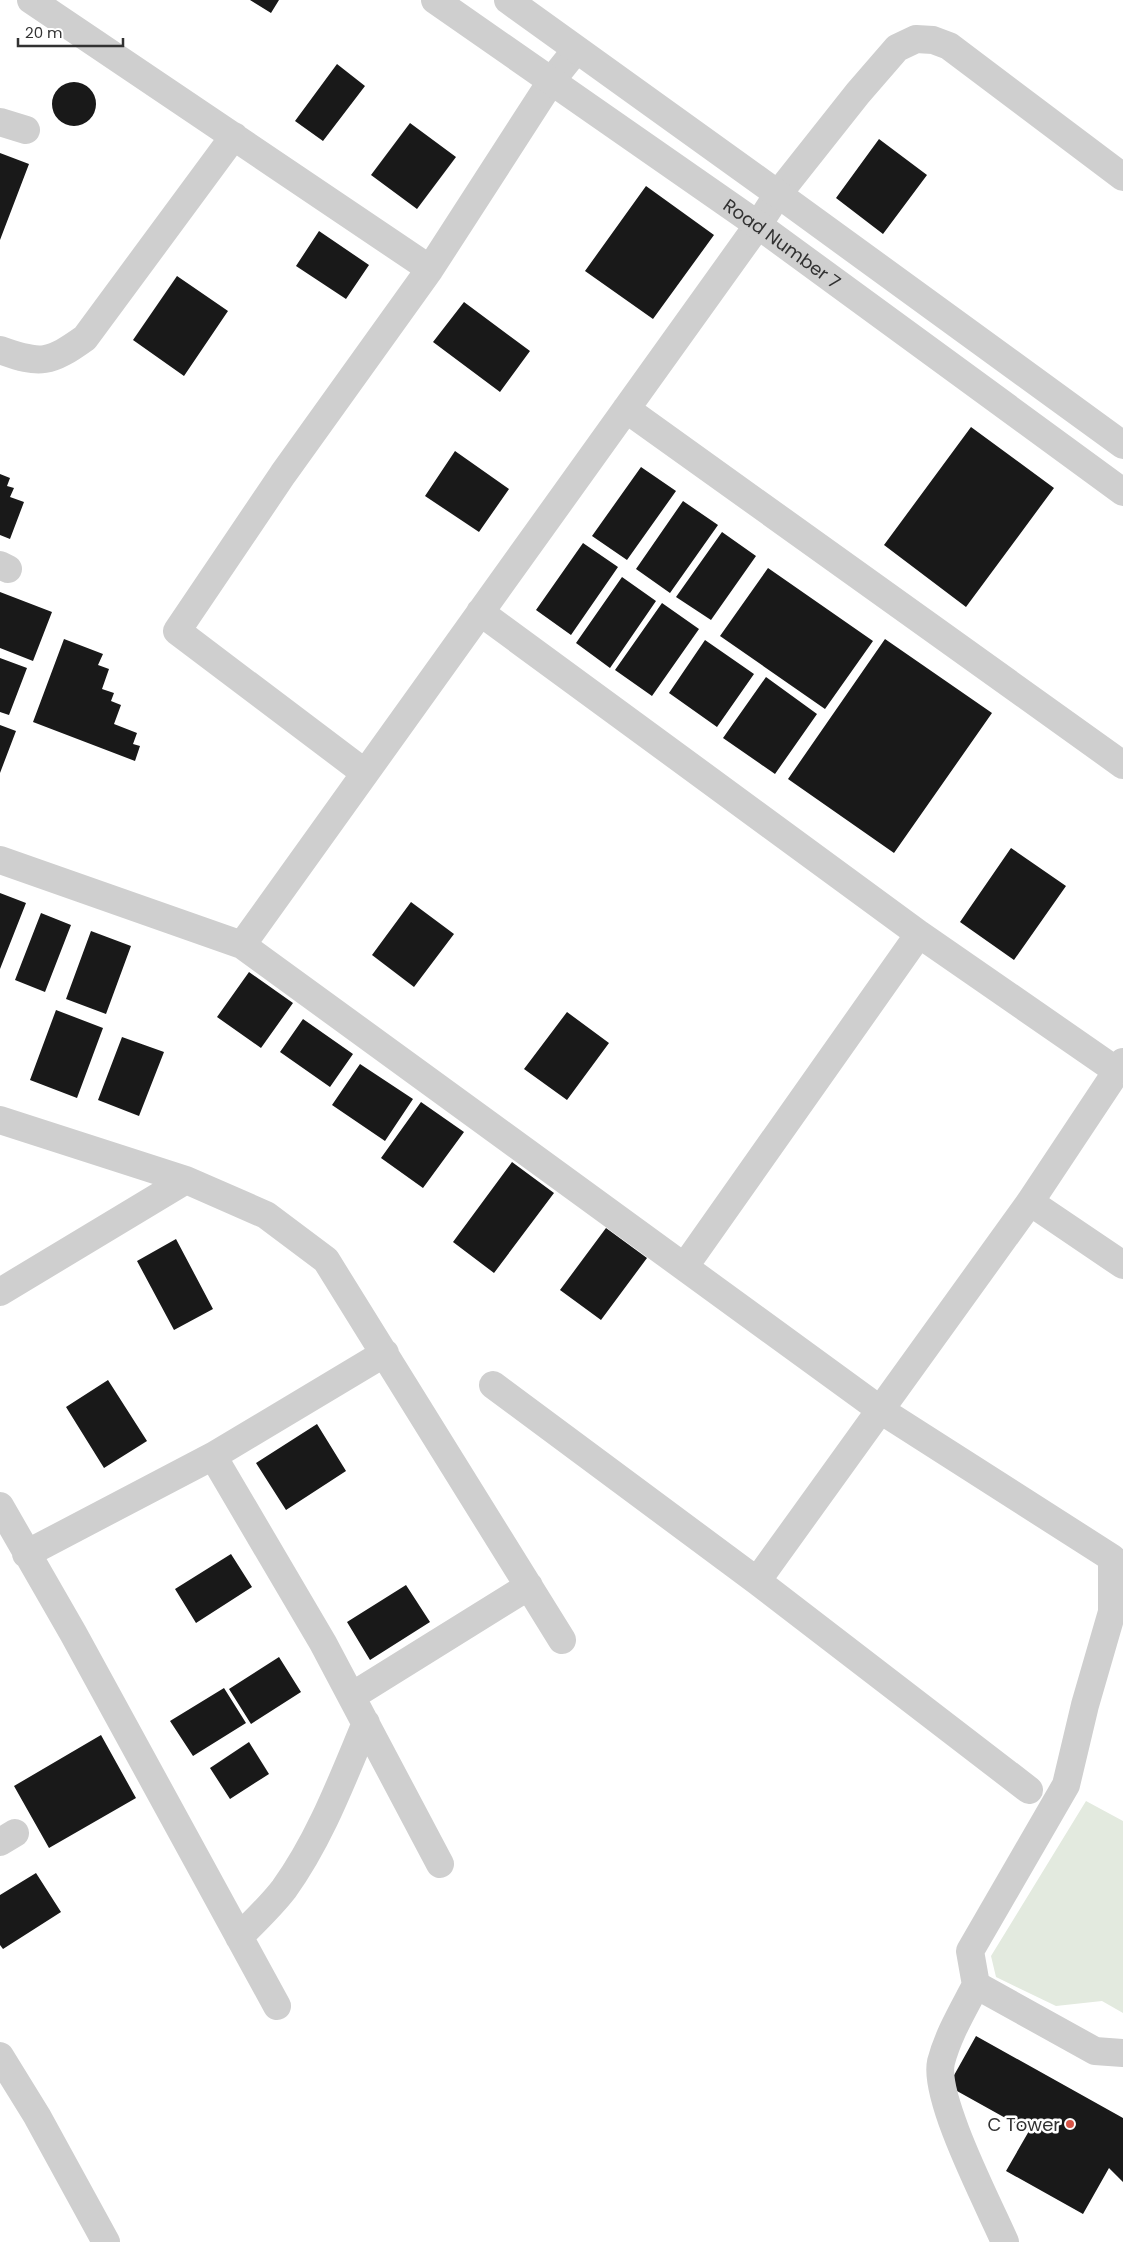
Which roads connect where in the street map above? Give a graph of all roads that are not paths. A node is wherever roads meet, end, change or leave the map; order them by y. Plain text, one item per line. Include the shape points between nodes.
1 (31, 0) edge
2 (435, 0) edge
3 (508, 0) edge
4 (576, 50) junction
5 (552, 80) junction
6 (0, 122) edge
7 (26, 130) dead end
8 (234, 136) junction
9 (1123, 177) edge
10 (778, 194) junction
11 (758, 226) junction
12 (430, 269) junction
13 (0, 350) edge
14 (626, 409) junction
15 (1123, 445) edge
16 (1123, 492) edge
17 (480, 612) junction
18 (1123, 765) edge
19 (365, 773) junction
20 (0, 860) edge
21 (920, 934) junction
22 (242, 944) junction
23 (1120, 1066) edge
24 (0, 1120) edge
25 (186, 1180) junction
26 (1030, 1202) junction
27 (1123, 1265) edge
28 (685, 1266) junction
29 (0, 1292) edge
30 (385, 1353) junction
31 (494, 1385) dead end
32 (882, 1411) junction
33 (213, 1456) junction
34 (0, 1506) edge
35 (26, 1554) junction
36 (757, 1581) junction
37 (529, 1586) junction
38 (562, 1640) dead end
39 (352, 1696) junction
40 (366, 1723) junction
41 (1029, 1790) dead end
42 (440, 1864) dead end
43 (239, 1937) junction
44 (976, 1985) junction
45 (277, 2006) dead end
46 (1123, 2053) edge
47 (0, 2056) edge
48 (106, 2242) edge
49 (1005, 2242) edge

1 - 8 street
2 - 5 street, Road Number 7
3 - 4 street
4 - 5 street
4 - 10 street
5 - 11 street, Road Number 7
5 - 12 street
6 - 7 street
8 - 12 street
8 - 13 street via 85,338 59,356 42,359 26,359
9 - 10 street via 948,46 933,40 916,39 897,48
10 - 11 street
10 - 15 street
11 - 14 street
11 - 16 street, Road Number 7
12 - 19 street via 283,474 177,631
14 - 17 street
14 - 18 street
17 - 19 street
17 - 21 street
19 - 22 street
20 - 22 street
21 - 23 street
21 - 28 street
22 - 28 street
23 - 26 street
24 - 25 street
25 - 29 street
25 - 30 street via 266,1215 326,1260
26 - 27 street
26 - 32 street
28 - 32 street
30 - 33 street
30 - 37 street
31 - 36 street
32 - 36 street
32 - 44 street via 1112,1558 1112,1612 1066,1784 970,1952
33 - 35 street
33 - 39 street
34 - 35 street
35 - 43 street via 73,1633
36 - 41 street
37 - 38 street
37 - 39 street
39 - 40 street
40 - 42 street
40 - 43 street via 317,1835 298,1868
43 - 45 street
44 - 46 street via 1095,2051
44 - 49 street via 951,2033 941,2064 943,2091 955,2131
47 - 48 street

